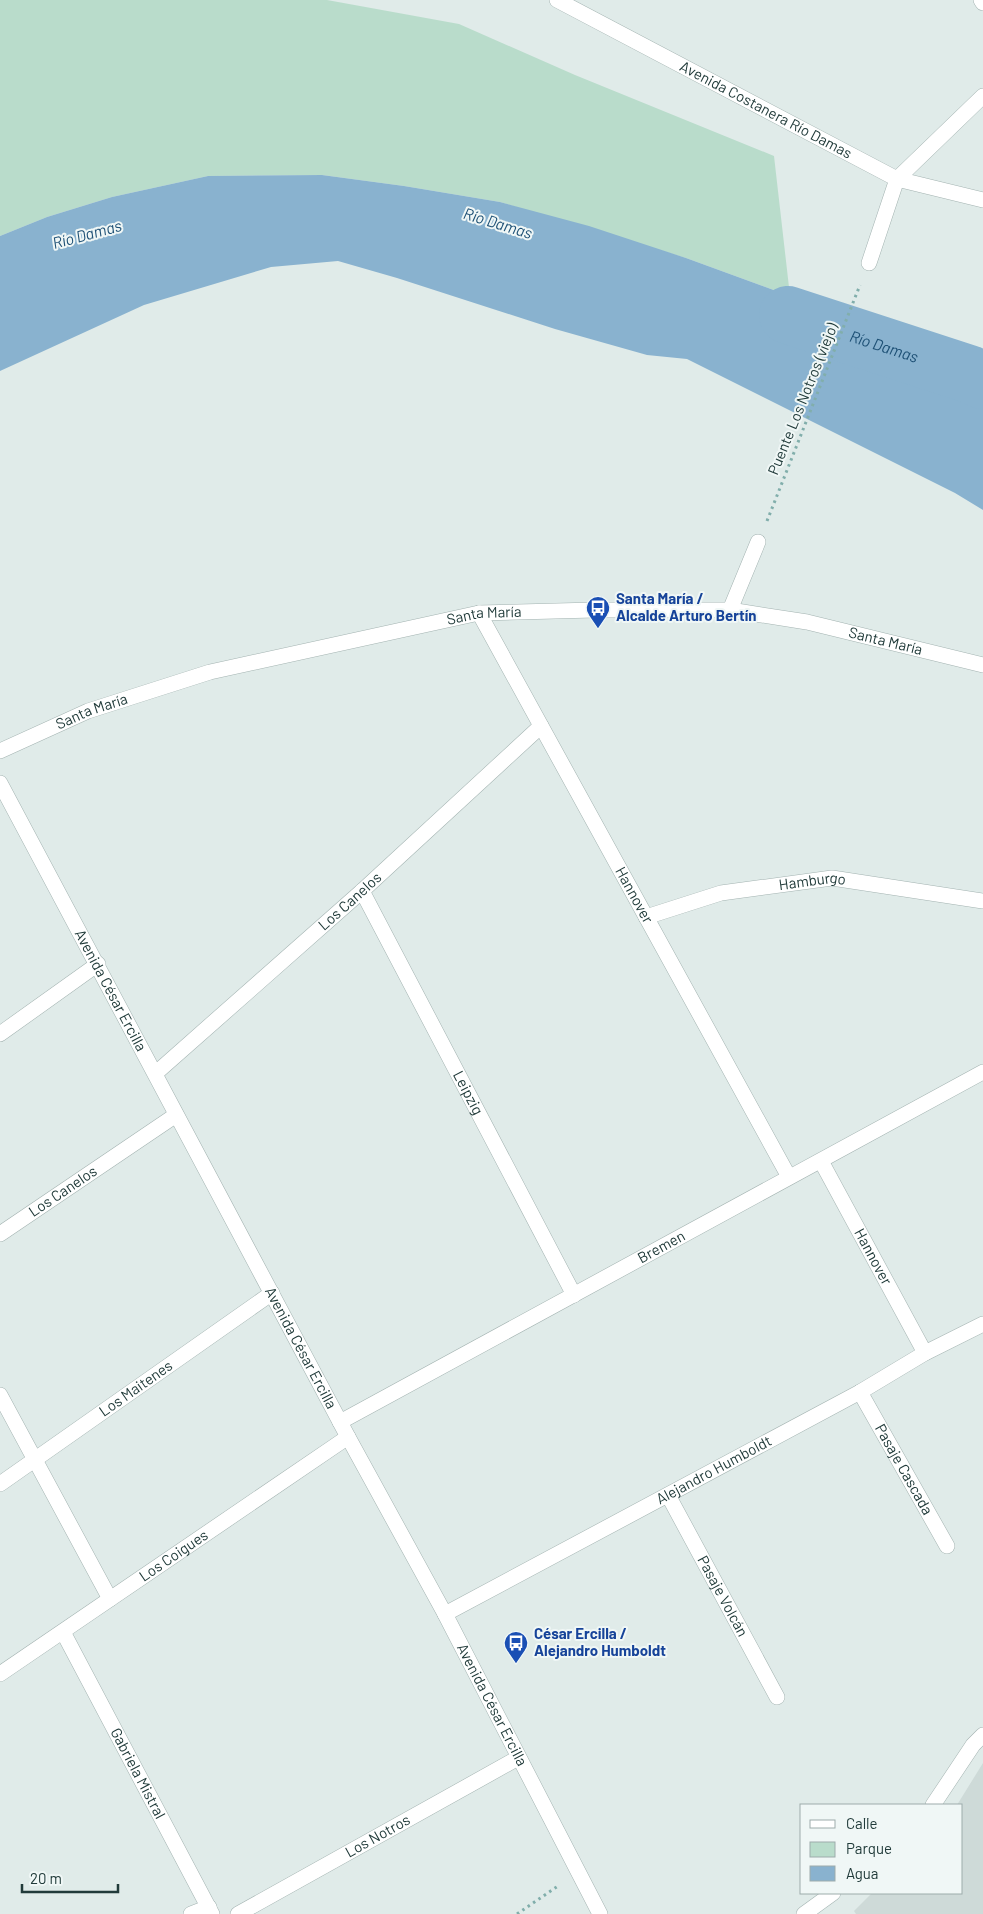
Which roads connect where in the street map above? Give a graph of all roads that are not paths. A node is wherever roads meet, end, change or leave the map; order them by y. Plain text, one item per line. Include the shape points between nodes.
1 (557, 0) edge
2 (983, 96) edge
3 (897, 179) junction
4 (983, 200) edge
5 (868, 263) road end
6 (758, 542) road end
7 (730, 610) junction
8 (479, 613) junction
9 (983, 665) edge
10 (541, 726) junction
11 (0, 751) edge
12 (0, 782) edge
13 (362, 891) junction
14 (983, 901) edge
15 (646, 917) junction
16 (98, 964) junction
17 (0, 1034) edge
18 (983, 1072) edge
19 (156, 1073) junction
20 (176, 1115) junction
21 (821, 1161) junction
22 (789, 1177) junction
23 (0, 1234) edge
24 (272, 1293) junction
25 (574, 1295) junction
26 (983, 1324) edge
27 (925, 1353) junction
28 (860, 1392) junction
29 (0, 1396) edge
30 (340, 1422) junction
31 (348, 1437) junction
32 (36, 1460) junction
33 (0, 1484) edge
34 (668, 1495) junction
35 (947, 1546) dead end
36 (110, 1599) junction
37 (445, 1614) junction
38 (63, 1632) junction
39 (0, 1674) edge
40 (777, 1697) dead end
41 (983, 1735) edge
42 (518, 1758) junction
43 (934, 1804) edge
44 (832, 1894) edge
45 (210, 1911) edge
46 (191, 1914) edge
47 (238, 1914) edge
48 (600, 1914) edge
49 (804, 1914) edge

1 - 3 street, Avenida Costanera Río Damas
2 - 3 street
3 - 4 street, Avenida Costanera Río Damas
3 - 5 street
6 - 7 street
7 - 8 street, Santa María
7 - 9 street, Santa María via 807,622
8 - 10 street, Hannover
8 - 11 street, Santa María via 210,672 88,711
10 - 13 street, Los Canelos
10 - 15 street, Hannover
12 - 16 street, Avenida César Ercilla
13 - 19 street, Los Canelos
13 - 25 street, Leipzig
14 - 15 street, Hamburgo via 832,878 721,893
15 - 22 street, Hannover
16 - 17 street
16 - 19 street, Avenida César Ercilla
18 - 21 street, Bremen
19 - 20 street, Avenida César Ercilla
20 - 23 street, Los Canelos
20 - 24 street, Avenida César Ercilla
21 - 22 street, Bremen
21 - 27 street, Hannover
22 - 25 street, Bremen
24 - 30 street, Avenida César Ercilla
24 - 32 street, Los Maitenes
25 - 30 street, Bremen
26 - 27 street, Alejandro Humboldt
27 - 28 street, Alejandro Humboldt
28 - 34 street, Alejandro Humboldt
28 - 35 street, Pasaje Cascada
29 - 32 street
30 - 31 street, Avenida César Ercilla
31 - 36 street, Los Coigues
31 - 37 street, Avenida César Ercilla
32 - 33 street, Los Maitenes
32 - 36 street
34 - 37 street, Alejandro Humboldt
34 - 40 street, Pasaje Volcán
36 - 38 street, Los Coigues
37 - 42 street, Avenida César Ercilla
38 - 39 street, Los Coigues
38 - 45 street, Gabriela Mistral
41 - 43 street
42 - 47 street, Los Notros
42 - 48 street, Avenida César Ercilla
44 - 49 street
45 - 46 street

